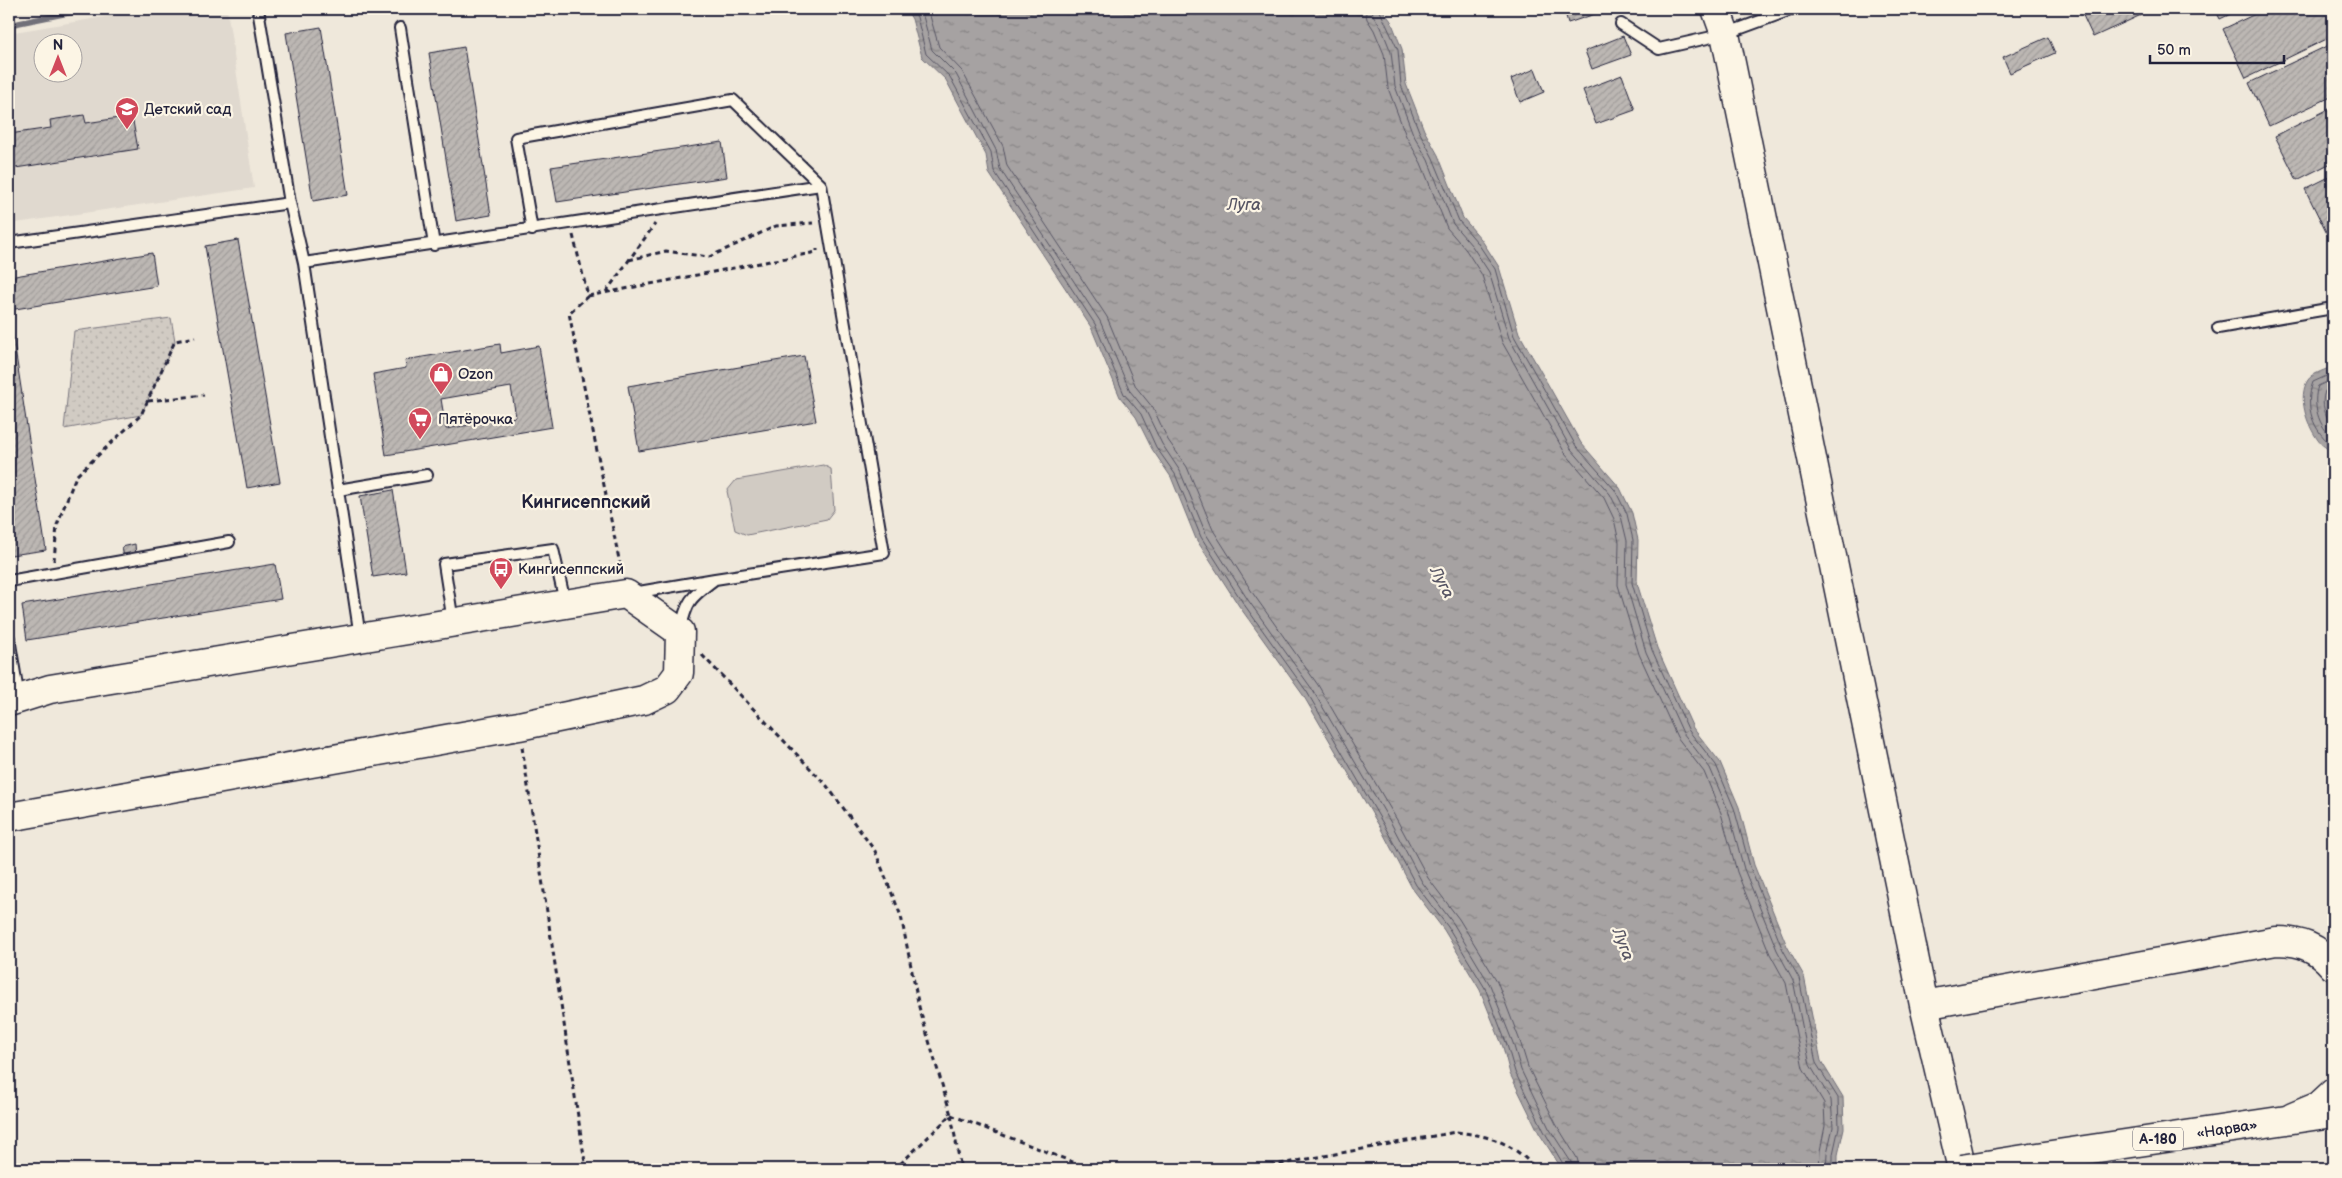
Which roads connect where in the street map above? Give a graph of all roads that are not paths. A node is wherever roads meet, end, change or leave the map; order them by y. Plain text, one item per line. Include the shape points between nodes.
1 (258, 9) edge
2 (1716, 9) edge
3 (1793, 9) edge
4 (1621, 24) dead end
5 (400, 28) dead end
6 (1725, 34) junction
7 (821, 185) junction
8 (290, 203) junction
9 (532, 230) junction
10 (9, 243) edge
11 (434, 245) junction
12 (304, 263) junction
13 (2333, 308) edge
14 (2218, 328) dead end
15 (427, 475) dead end
16 (338, 490) junction
17 (229, 542) dead end
18 (715, 579) junction
19 (9, 581) edge
20 (626, 594) junction
21 (565, 603) junction
22 (453, 622) junction
23 (680, 632) junction
24 (360, 637) junction
25 (9, 638) edge
26 (14, 701) edge
27 (9, 817) edge
28 (2333, 966) edge
29 (1924, 1004) junction
30 (2333, 1093) edge
31 (2333, 1113) edge
32 (2284, 1120) junction
33 (2333, 1125) edge
34 (1962, 1169) edge

1 - 8 lane
2 - 6 main road
3 - 6 lane
4 - 6 lane via 1659,49
5 - 11 lane
6 - 29 main road
7 - 9 lane
7 - 9 lane via 733,100 516,138
7 - 18 lane via 884,553
8 - 10 lane
8 - 12 lane
9 - 11 lane
11 - 12 lane
12 - 16 lane
13 - 14 lane
15 - 16 lane
16 - 24 lane
17 - 19 lane
18 - 20 lane
18 - 23 lane via 686,605
20 - 21 main road
20 - 23 main road
21 - 22 main road
21 - 22 lane via 554,549 444,564
22 - 24 main road
23 - 27 main road via 680,674 667,689 644,700 518,726
24 - 26 main road via 50,689
25 - 26 lane
28 - 29 main road via 2311,946 2276,941
29 - 34 main road
30 - 32 main road via 2319,1106
31 - 32 main road, «Нарва» / А-180
32 - 33 main road
32 - 34 main road, «Нарва» / А-180, bridge

